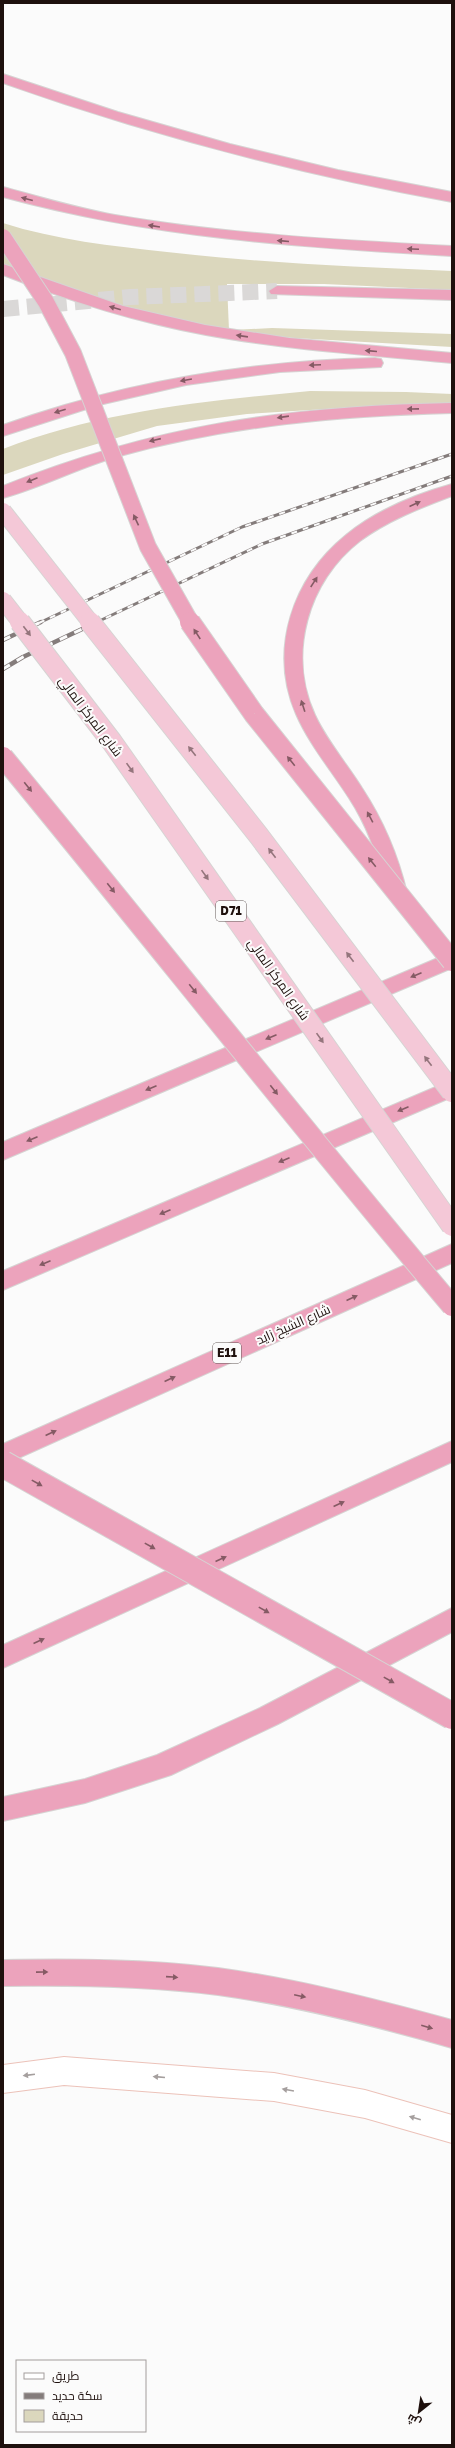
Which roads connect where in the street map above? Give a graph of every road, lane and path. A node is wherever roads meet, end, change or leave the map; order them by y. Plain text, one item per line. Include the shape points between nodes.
1 (3, 78) edge
2 (289, 164) junction
3 (3, 192) edge
4 (452, 197) edge
5 (445, 211) dead end
6 (3, 237) edge
7 (452, 251) edge
8 (3, 269) edge
9 (278, 291) tunnel mouth
10 (452, 295) edge
11 (452, 358) edge
12 (452, 364) edge
13 (452, 408) edge
14 (3, 431) edge
15 (452, 490) edge
16 (3, 492) edge
17 (3, 511) edge
18 (3, 600) edge
19 (3, 757) edge
20 (397, 893) junction
21 (452, 960) edge
22 (452, 1088) edge
23 (452, 1092) edge
24 (3, 1151) edge
25 (452, 1226) edge
26 (452, 1253) edge
27 (3, 1282) edge
28 (452, 1306) edge
29 (452, 1451) edge
30 (3, 1455) edge
31 (3, 1464) edge
32 (452, 1619) edge
33 (3, 1657) edge
34 (452, 1716) edge
35 (3, 1809) edge
36 (3, 1973) edge
37 (452, 2034) edge
38 (3, 2078) edge
39 (452, 2129) edge

1 - 2 highway via 131,122
2 - 4 highway
2 - 5 highway via 364,189
7 -> 3 highway via 292,242 194,232 100,216
20 -> 6 highway, bridge via 226,679 192,627 159,569 132,512 81,370 34,282
11 -> 8 highway via 288,343 181,325 81,298
9 - 10 highway
12 -> 14 highway via 313,365 216,374 74,406
13 -> 16 highway via 344,411 290,416 186,433 86,459
20 -> 15 highway via 390,861 377,831 362,802 321,744 305,713 295,682 292,651 296,621 307,593 324,567 344,546 401,511
23 -> 17 main road, bridge via 259,836
18 -> 25 main road, شارع المركز المالي / D71, bridge via 112,742
19 -> 28 highway, bridge via 140,923 331,1163
20 - 21 highway, bridge
21 -> 24 highway
22 -> 27 highway
30 -> 26 highway, شارع الشيخ زايد / E11
33 -> 29 highway
31 -> 34 highway, bridge
32 - 35 highway via 304,1698 162,1766 85,1791
36 -> 37 highway via 88,1972 185,1978 281,1992 377,2012
39 -> 38 lane via 365,2104 274,2087 64,2071

